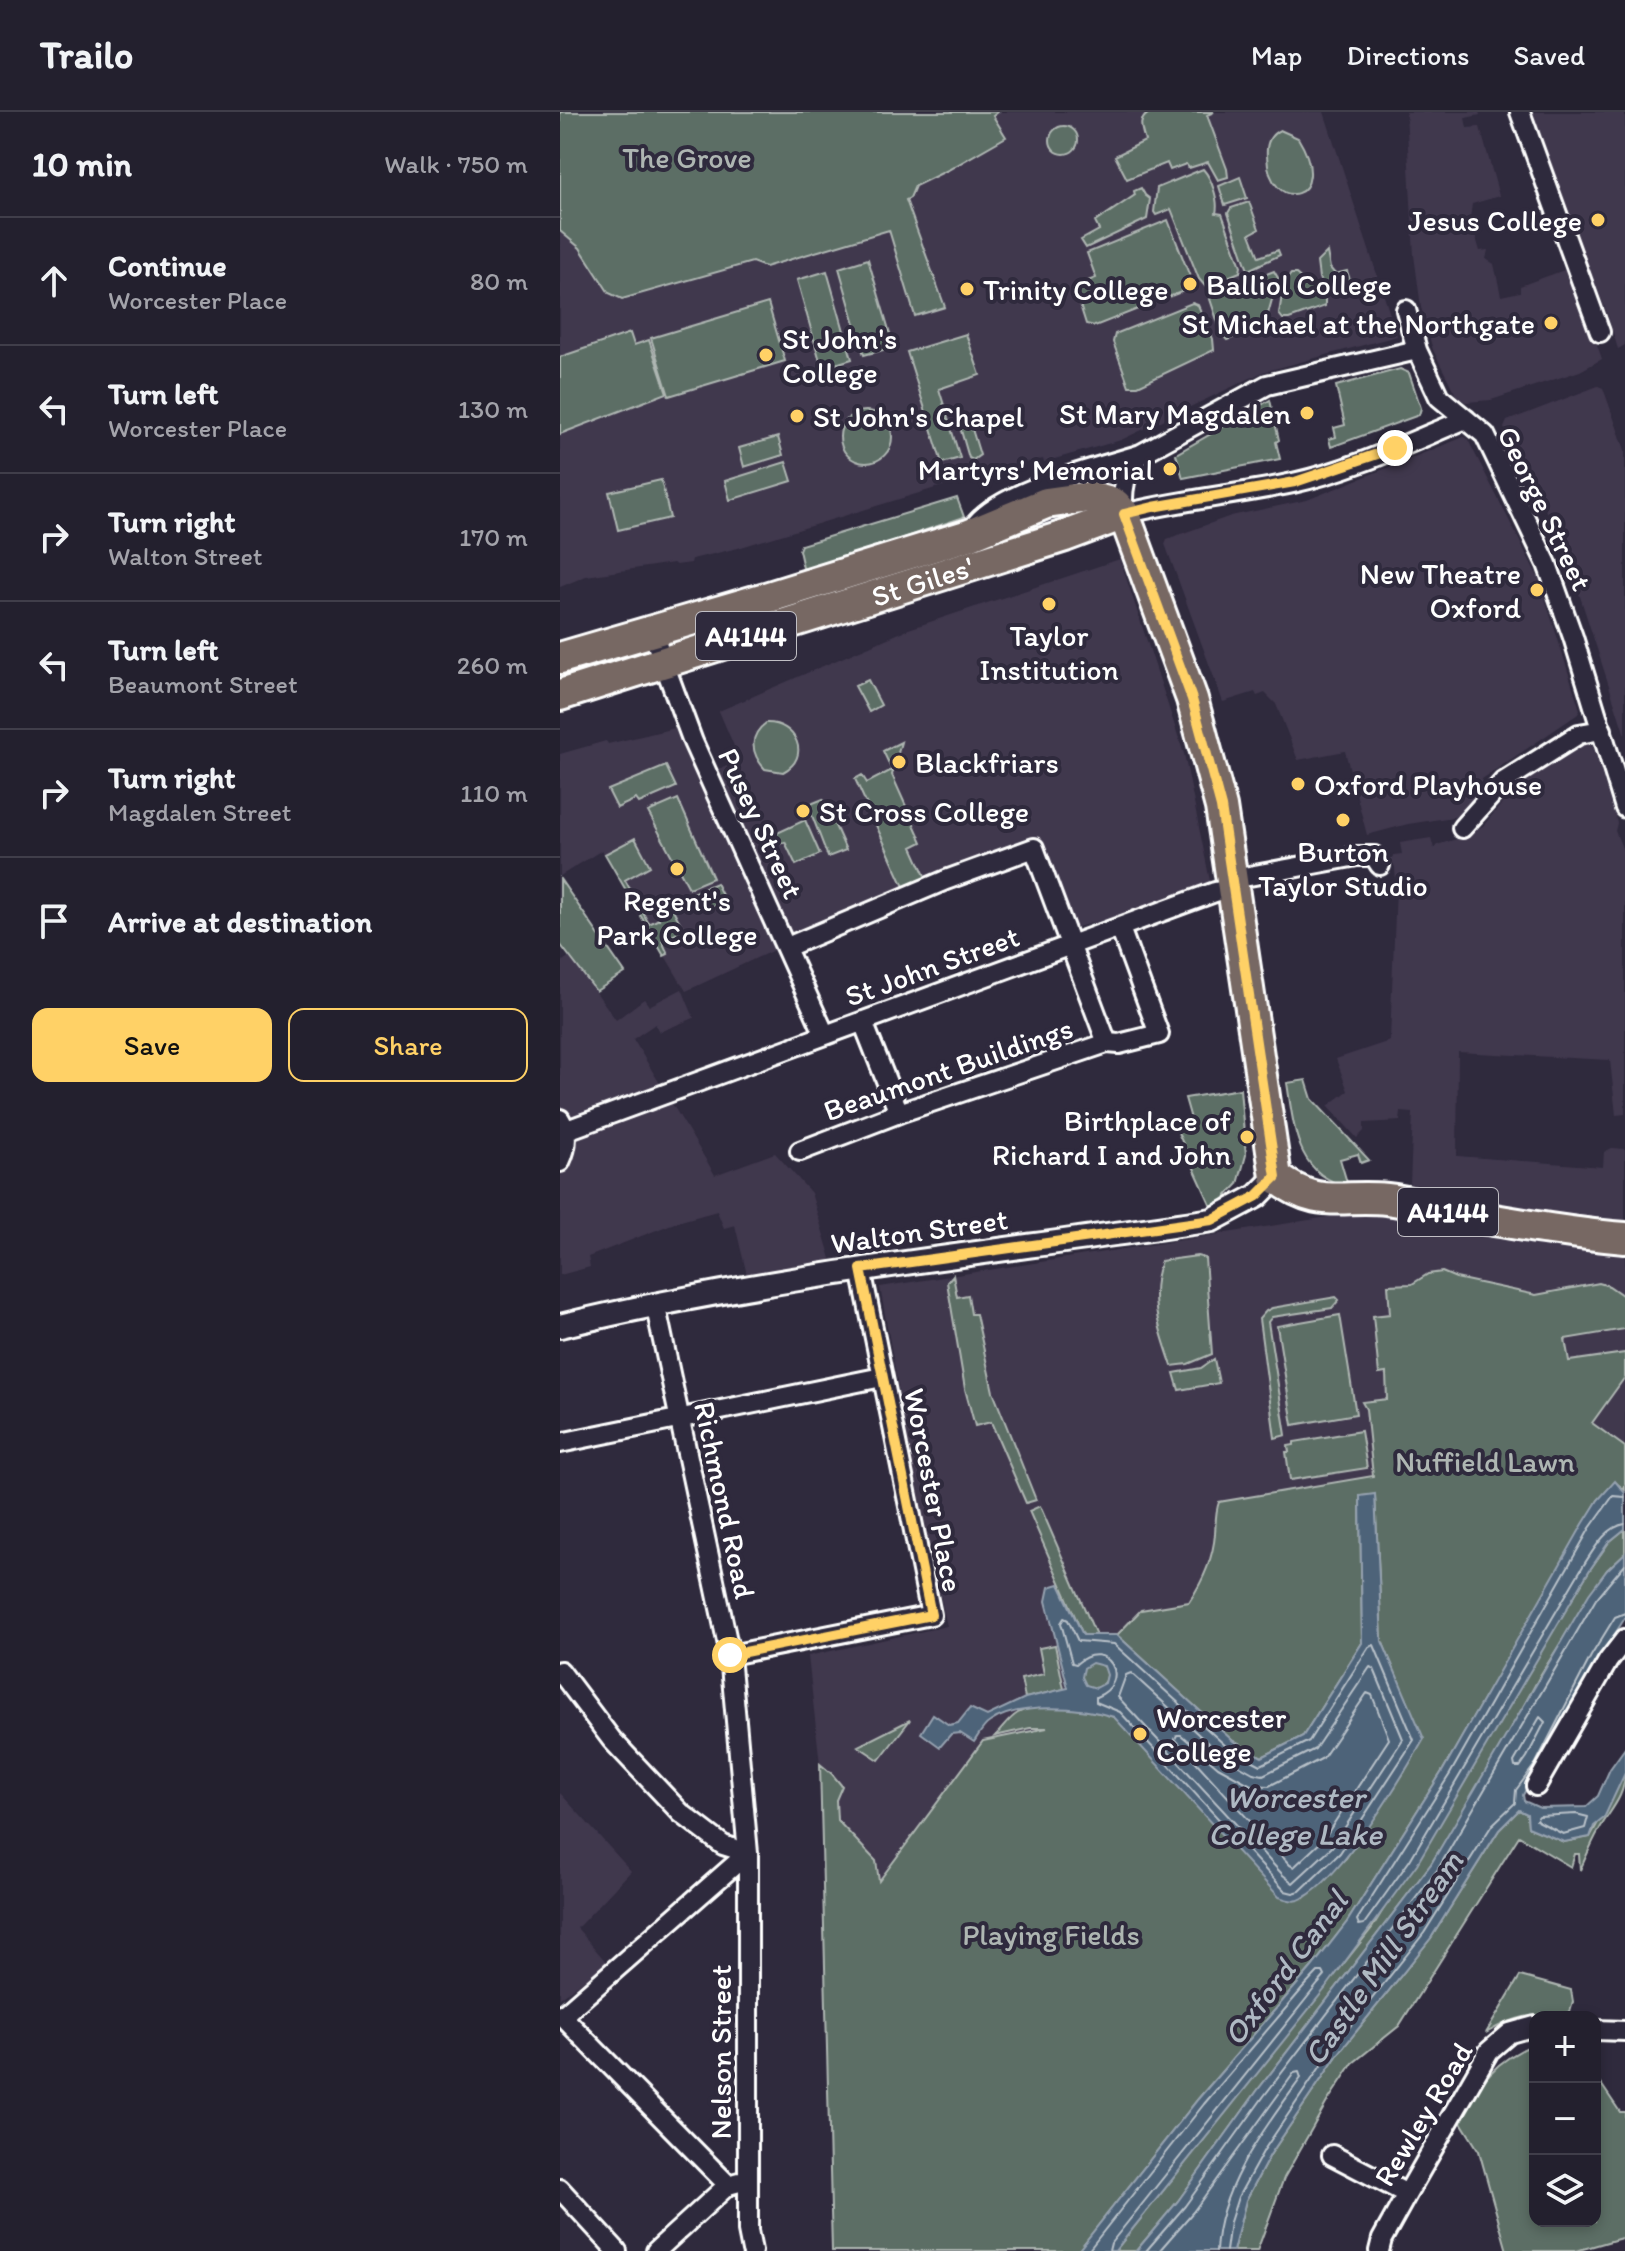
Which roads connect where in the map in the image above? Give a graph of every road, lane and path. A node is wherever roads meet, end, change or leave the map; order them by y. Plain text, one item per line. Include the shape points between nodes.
1 (1520, 112) edge
2 (1406, 310) dead end
3 (1600, 332) dead end
4 (1417, 350) junction
5 (1466, 419) junction
6 (1141, 454) junction
7 (1124, 514) junction
8 (969, 535) junction
9 (652, 631) junction
10 (560, 658) edge
11 (663, 663) junction
12 (560, 695) edge
13 (1602, 730) junction
14 (1624, 798) edge
15 (1462, 828) dead end
16 (1380, 865) dead end
17 (1234, 884) junction
18 (1120, 928) junction
19 (1071, 944) junction
20 (787, 947) junction
21 (863, 1022) junction
22 (825, 1035) junction
23 (1107, 1043) junction
24 (899, 1113) junction
25 (563, 1124) edge
26 (800, 1151) dead end
27 (560, 1162) edge
28 (1276, 1177) junction
29 (1625, 1238) edge
30 (861, 1269) junction
31 (655, 1303) junction
32 (560, 1326) edge
33 (882, 1377) junction
34 (679, 1419) junction
35 (560, 1443) edge
36 (1625, 1639) edge
37 (730, 1655) junction
38 (560, 1671) edge
39 (1536, 1786) dead end
40 (748, 1853) junction
41 (561, 2015) edge
42 (1529, 2028) edge
43 (1601, 2030) edge
44 (1625, 2031) edge
45 (1332, 2155) dead end
46 (749, 2180) junction
47 (728, 2185) junction
48 (560, 2189) edge
49 (1407, 2194) junction
50 (617, 2251) edge
51 (656, 2251) edge
52 (752, 2251) edge
53 (1379, 2251) edge

1 - 3 street
2 - 4 street, George Street
4 - 5 street, George Street via 1439,397
4 - 6 street, St Giles' via 1267,385
5 - 7 street via 1295,482
5 - 13 street, George Street via 1485,435 1547,564
6 - 7 street via 1127,474
6 - 8 street, St Giles' via 1002,503
7 - 8 main road, St Giles' / A4144 via 1108,501 1071,498 1034,507
7 - 11 main road, St Giles' / A4144
7 - 17 main road via 1192,699 1221,807
8 - 9 main road, St Giles' / A4144
9 - 10 main road, St Giles' / A4144
9 - 11 street, Pusey Street
11 - 12 main road, St Giles' / A4144
11 - 20 street, Pusey Street
13 - 14 street, George Street
13 - 15 street via 1579,734 1503,782
16 - 17 street, St John Street via 1374,856 1357,856
17 - 18 street, St John Street
17 - 28 main road
18 - 19 street, St John Street
18 - 23 street via 1159,1034
19 - 20 street, Beaumont Buildings via 1034,848
19 - 21 street, St John Street
19 - 23 street, Beaumont Buildings
20 - 22 street, Pusey Street
21 - 22 street, St John Street
21 - 24 street
22 - 25 street, St John Street via 650,1099
23 - 24 street, Beaumont Buildings
24 - 26 street, Beaumont Buildings
25 - 27 street via 565,1152
28 - 29 main road, A4144 via 1301,1192 1331,1200 1386,1199
28 - 30 street, Walton Street via 1257,1196 1212,1220
30 - 31 street, Walton Street
30 - 33 street, Worcester Place
31 - 32 street, Walton Street
31 - 34 street, Richmond Road
33 - 34 street
33 - 37 street, Worcester Place via 931,1615
34 - 35 street
34 - 37 street, Richmond Road
36 - 39 street
37 - 40 street, Richmond Road
38 - 40 street via 612,1740 681,1813 723,1845
40 - 41 street
40 - 46 street, Nelson Street
41 - 47 street
42 - 49 street, Rewley Road via 1510,2033 1489,2051
43 - 44 street
45 - 49 street
46 - 47 street
46 - 52 street, Nelson Street
47 - 51 street
48 - 50 street
49 - 53 street, Rewley Road

